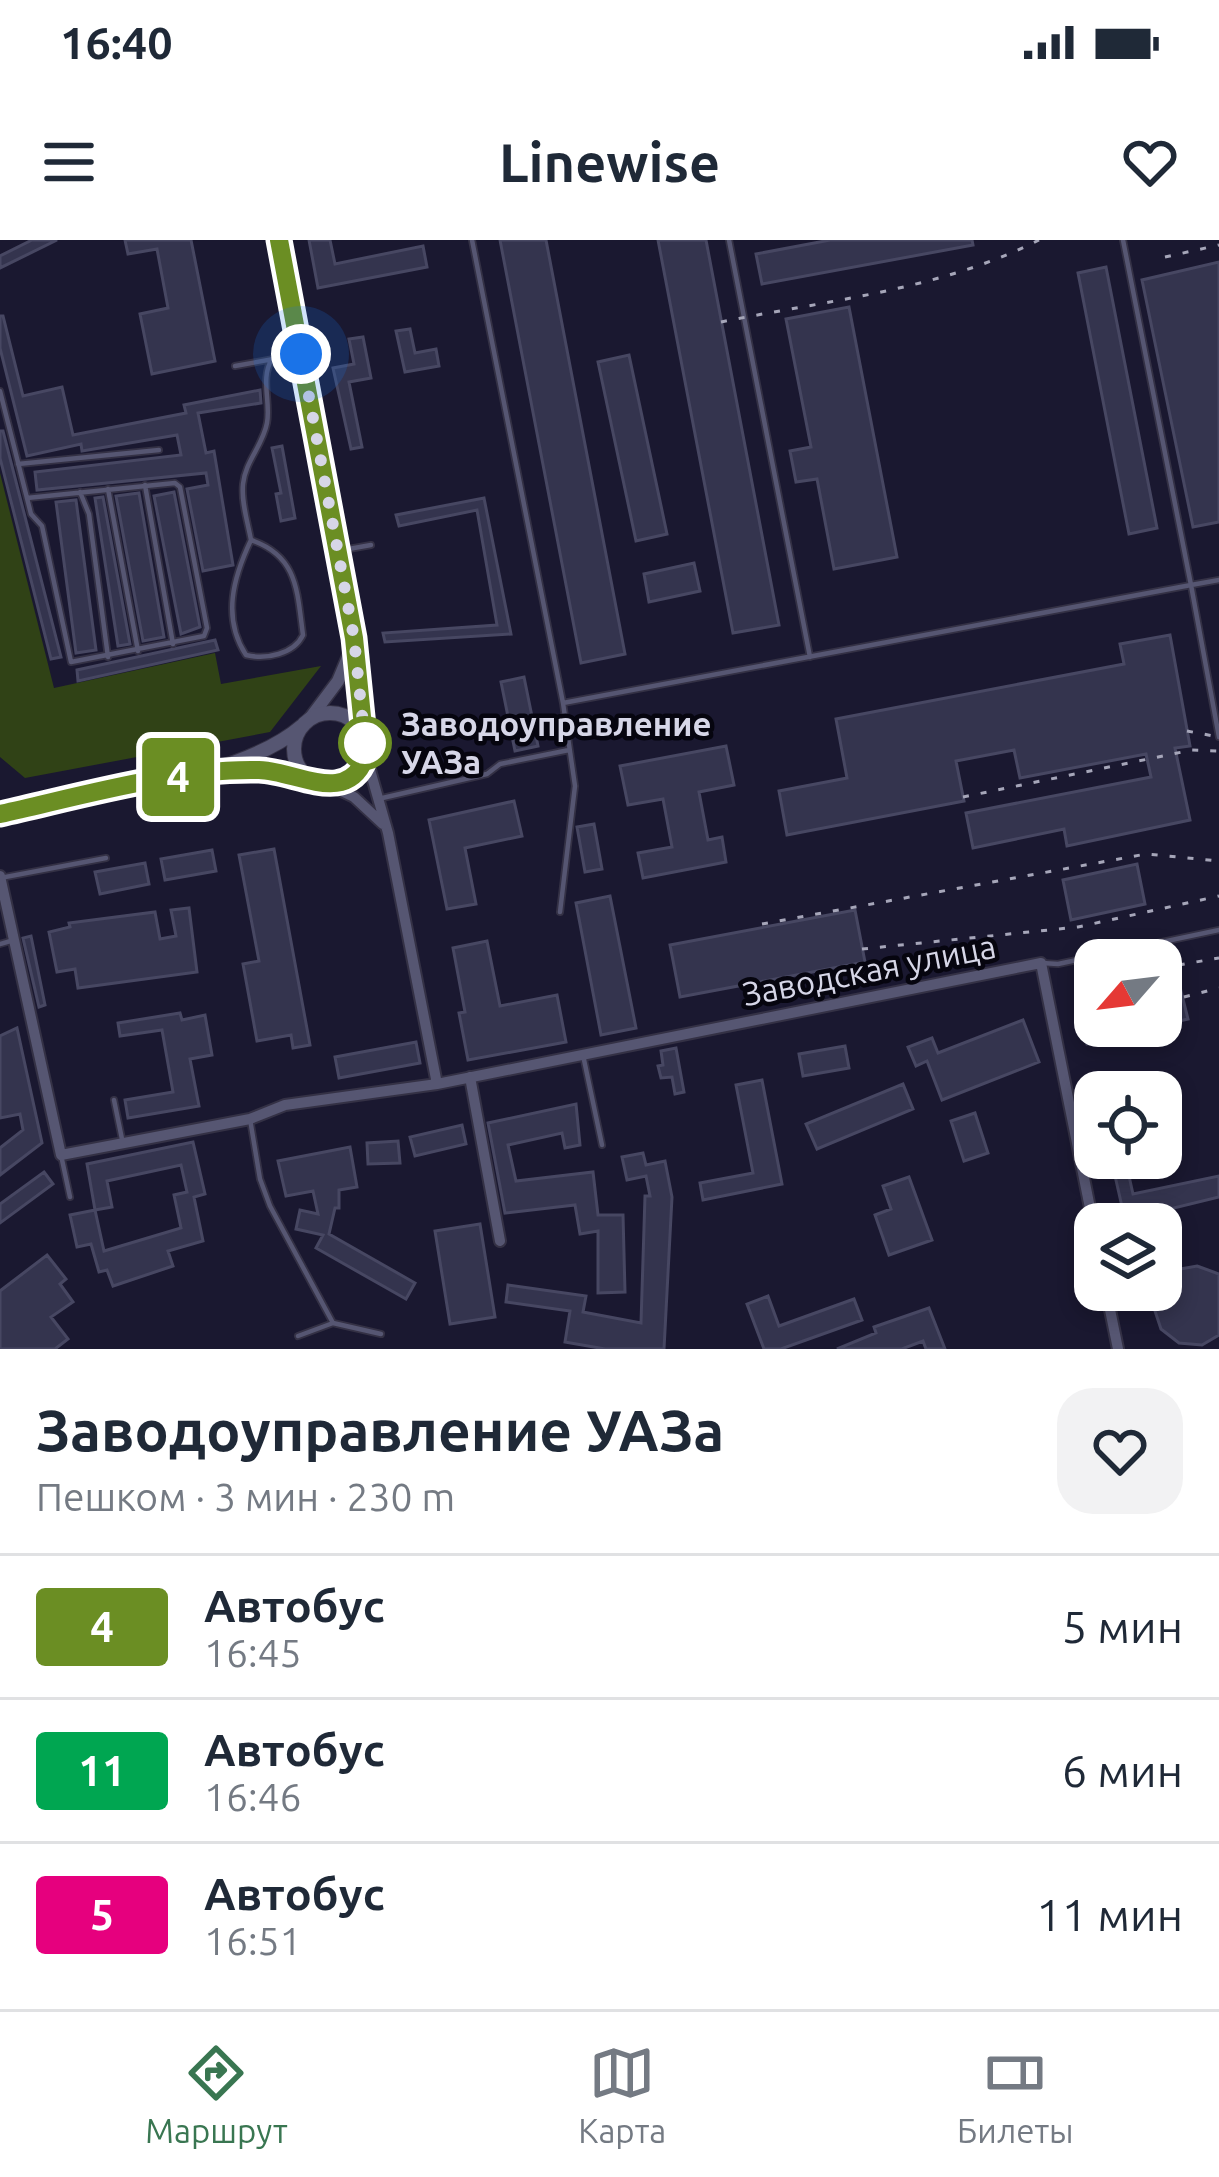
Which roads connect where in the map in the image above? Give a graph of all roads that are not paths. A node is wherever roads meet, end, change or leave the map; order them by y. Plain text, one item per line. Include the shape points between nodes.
1 (279, 240) edge
2 (472, 240) edge
3 (729, 240) edge
4 (1123, 240) edge
5 (301, 354) junction
6 (272, 359) junction
7 (236, 366) dead end
8 (0, 391) edge
9 (159, 450) dead end
10 (19, 464) junction
11 (145, 485) junction
12 (108, 489) junction
13 (80, 492) junction
14 (27, 498) junction
15 (251, 540) junction
16 (371, 545) dead end
17 (338, 550) junction
18 (1219, 580) edge
19 (1191, 585) junction
20 (354, 638) junction
21 (173, 644) junction
22 (138, 651) junction
23 (108, 657) junction
24 (810, 657) junction
25 (563, 703) junction
26 (305, 723) junction
27 (362, 730) junction
28 (1219, 737) edge
29 (570, 750) junction
30 (366, 756) junction
31 (215, 770) junction
32 (311, 780) junction
33 (329, 785) junction
34 (378, 799) junction
35 (0, 814) edge
36 (387, 832) junction
37 (106, 859) dead end
38 (0, 877) edge
39 (560, 912) dead end
40 (1219, 930) edge
41 (14, 940) junction
42 (0, 944) edge
43 (1041, 963) junction
44 (583, 1055) junction
45 (470, 1077) junction
46 (437, 1084) junction
47 (114, 1100) dead end
48 (250, 1120) junction
49 (123, 1144) junction
50 (602, 1145) dead end
51 (61, 1156) junction
52 (70, 1197) dead end
53 (1089, 1203) edge
54 (500, 1241) dead end
55 (1110, 1311) edge
56 (333, 1323) junction
57 (381, 1334) dead end
58 (298, 1336) dead end
59 (1118, 1349) edge

1 - 5 street
2 - 25 lane
3 - 24 lane
4 - 19 lane
5 - 6 lane
5 - 17 street
6 - 7 lane
6 - 15 lane via 266,431 242,488
8 - 10 lane
9 - 10 lane
10 - 14 lane
11 - 12 lane
11 - 21 lane
11 - 21 lane via 180,487 207,628
12 - 13 lane
12 - 22 lane
13 - 14 lane
13 - 23 lane
14 - 23 lane via 42,526 70,662
15 - 15 lane via 290,565 303,635 286,651 255,658 238,643 232,618 235,580
16 - 17 lane
17 - 20 street
18 - 19 lane
19 - 24 lane
19 - 28 lane
20 - 26 street via 345,668
20 - 27 street
21 - 22 lane
22 - 23 lane
24 - 25 lane
25 - 29 lane
26 - 27 main road via 339,714
26 - 31 main road via 273,748
26 - 32 main road via 294,750
27 - 30 main road
29 - 34 lane
29 - 39 lane via 575,786
30 - 33 main road via 356,775
30 - 34 street
31 - 32 main road
31 - 35 main road
32 - 33 main road
33 - 36 street via 363,804
34 - 36 street
36 - 46 street
37 - 38 lane
38 - 41 street
40 - 43 lane
41 - 42 lane
41 - 51 street
43 - 44 street, Заводская улица
43 - 53 street, Заводская улица
44 - 45 street, Заводская улица
44 - 50 lane
45 - 46 street, Заводская улица
45 - 54 street
46 - 48 street, Заводская улица via 285,1106
47 - 49 lane
48 - 49 street, Заводская улица
48 - 56 lane via 270,1206
49 - 51 street, Заводская улица
51 - 52 lane
55 - 59 street
56 - 57 lane
56 - 58 lane

